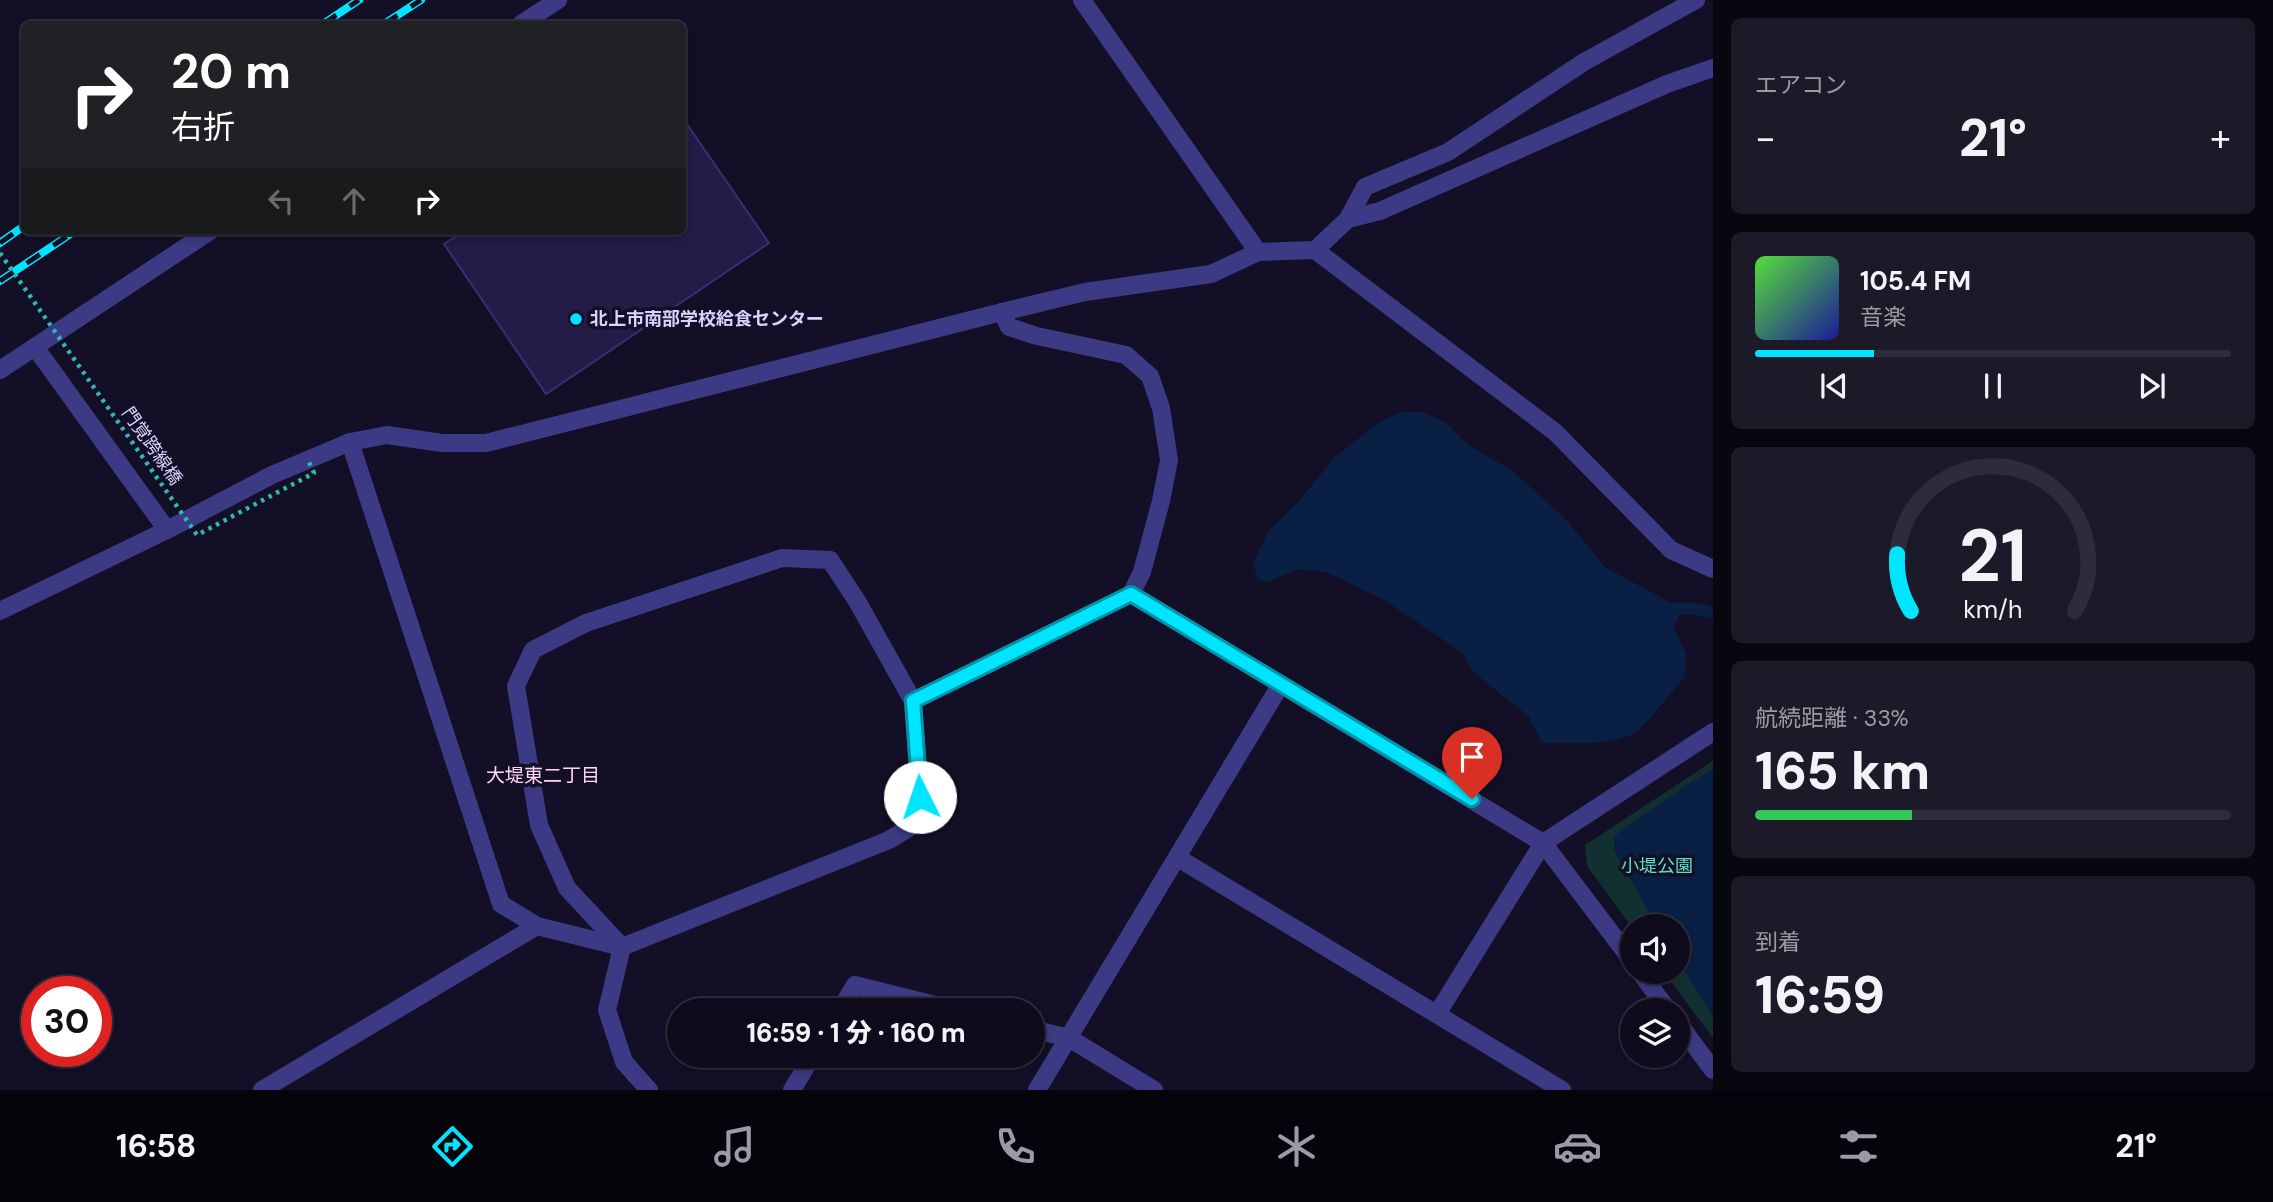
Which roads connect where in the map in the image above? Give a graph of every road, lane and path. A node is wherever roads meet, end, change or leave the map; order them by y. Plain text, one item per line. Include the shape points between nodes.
1 (558, 0) edge
2 (1082, 0) edge
3 (1696, 0) edge
4 (526, 21) edge
5 (1713, 68) edge
6 (1348, 219) junction
7 (203, 235) edge
8 (1315, 250) junction
9 (1258, 252) junction
10 (0, 253) edge
11 (1002, 312) junction
12 (35, 347) junction
13 (0, 370) edge
14 (350, 442) junction
15 (308, 460) junction
16 (167, 530) junction
17 (1713, 569) edge
18 (1131, 594) junction
19 (0, 611) edge
20 (1281, 684) junction
21 (913, 701) junction
22 (1713, 732) edge
23 (1543, 842) junction
24 (1178, 858) junction
25 (537, 926) junction
26 (1620, 945) edge
27 (622, 947) junction
28 (847, 998) edge
29 (907, 998) edge
30 (1437, 1014) junction
31 (1045, 1032) edge
32 (1069, 1038) junction
33 (1690, 1039) edge
34 (805, 1068) edge
35 (1713, 1069) edge
36 (262, 1090) edge
37 (649, 1090) edge
38 (792, 1090) edge
39 (1037, 1090) edge
40 (1154, 1090) edge
41 (1562, 1090) edge

1 - 4 street
2 - 9 street
3 - 6 street via 1584,62 1448,152 1366,187
5 - 6 street via 1380,211
6 - 8 street
7 - 12 street
8 - 9 street
8 - 17 street via 1555,432 1671,550
9 - 11 street via 1211,274 1085,292
10 - 15 path, 門覚跨線橋, bridge via 197,534 314,473
11 - 14 street via 486,443 442,443 387,435
11 - 18 street via 1009,327 1126,355 1150,376 1161,408 1168,460 1142,572
12 - 13 street
12 - 16 street
14 - 15 street
14 - 25 street via 501,904
15 - 16 street
16 - 19 street
18 - 20 street
18 - 21 street
20 - 23 street
20 - 24 street
21 - 27 street via 920,797 910,827 889,841
21 - 27 street via 830,560 782,558 586,623 533,650 516,686 539,825 567,888
22 - 23 street
23 - 26 street
23 - 30 street
24 - 30 street
24 - 32 street
25 - 27 street
25 - 36 street
27 - 37 street via 607,1010 624,1062
28 - 29 street via 855,985
30 - 41 street
31 - 32 street
32 - 39 street
32 - 40 street
33 - 35 street
34 - 38 street

